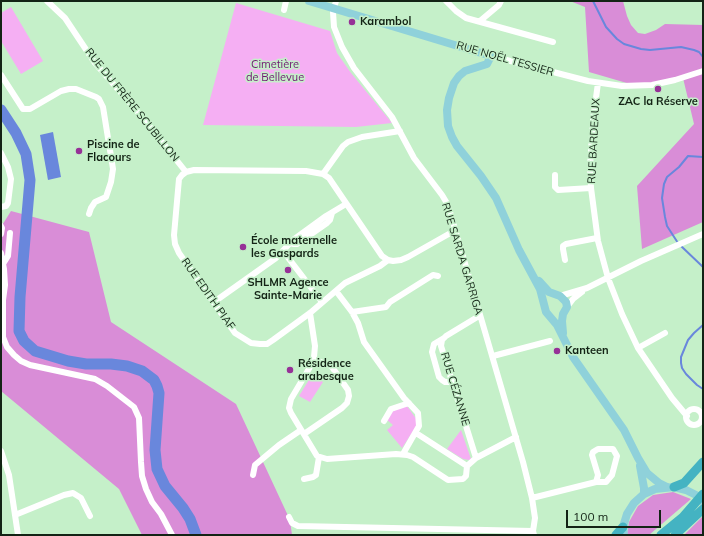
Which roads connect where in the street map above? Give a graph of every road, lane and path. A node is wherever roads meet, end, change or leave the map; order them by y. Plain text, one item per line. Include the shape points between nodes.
1 (47, 1) edge
2 (286, 1) edge
3 (309, 1) edge
4 (446, 1) edge
5 (501, 1) edge
6 (335, 5) edge
7 (284, 10) dead end
8 (480, 21) junction
9 (553, 42) dead end
10 (491, 56) junction
11 (702, 71) edge
12 (1, 75) edge
13 (598, 83) junction
14 (400, 131) junction
15 (1, 153) edge
16 (186, 172) junction
17 (323, 174) junction
18 (555, 175) dead end
19 (591, 188) junction
20 (346, 204) junction
21 (1, 207) edge
22 (89, 214) dead end
23 (1, 226) edge
24 (454, 232) junction
25 (10, 233) dead end
26 (1, 234) edge
27 (700, 235) edge
28 (597, 238) junction
29 (283, 251) junction
30 (1, 253) edge
31 (388, 260) junction
32 (565, 260) dead end
33 (3, 264) junction
34 (438, 276) dead end
35 (535, 278) junction
36 (608, 278) junction
37 (587, 288) junction
38 (336, 291) junction
39 (557, 295) junction
40 (214, 302) junction
41 (322, 302) junction
42 (545, 306) junction
43 (565, 311) junction
44 (352, 312) junction
45 (310, 313) junction
46 (480, 316) junction
47 (550, 316) junction
48 (665, 333) dead end
49 (563, 335) junction
50 (444, 338) junction
51 (550, 341) dead end
52 (638, 348) junction
53 (492, 356) junction
54 (314, 360) junction
55 (453, 382) junction
56 (409, 403) junction
57 (687, 416) dead end
58 (384, 421) dead end
59 (302, 432) junction
60 (416, 433) junction
61 (516, 437) junction
62 (1, 451) edge
63 (403, 454) junction
64 (319, 457) junction
65 (476, 458) junction
66 (638, 458) junction
67 (703, 462) edge
68 (467, 466) junction
69 (253, 475) dead end
70 (304, 479) dead end
71 (594, 482) junction
72 (670, 487) junction
73 (644, 494) junction
74 (703, 494) edge
75 (532, 498) junction
76 (703, 502) edge
77 (703, 509) edge
78 (15, 515) junction
79 (90, 516) dead end
80 (289, 517) dead end
81 (623, 531) edge
82 (416, 532) edge
83 (534, 533) edge
84 (18, 535) edge
85 (172, 535) edge
86 (616, 535) edge
87 (661, 535) edge
88 (675, 535) edge

1 - 16 street, RUE DU FRÈRE SCUBILLON via 64,18 95,63
2 - 7 street
3 - 6 main road, RUE NOËL TESSIER
4 - 8 street via 460,15
5 - 8 street
6 - 10 main road, RUE NOËL TESSIER
6 - 14 street, RUE SARDA GARRIGA via 334,27 342,47 354,68
8 - 9 street
10 - 13 street, RUE NOËL TESSIER
10 - 35 main road via 487,64 465,71 456,79 449,98 448,126 457,146 496,198 519,250
11 - 13 street, RUE NOËL TESSIER via 652,85 622,86
12 - 22 street via 23,110 69,89 76,88 99,99 103,107 113,169 112,182 106,197 95,202
13 - 19 street, RUE BARDEAUX via 591,146
14 - 17 street via 348,142
14 - 24 street, RUE SARDA GARRIGA via 414,158 442,195 451,216
15 - 21 street via 10,173 11,185 8,203
16 - 17 street via 306,171
16 - 40 street, RUE EDITH PIAF via 179,179 175,244
17 - 20 street via 329,178
18 - 19 street via 555,187 558,190
19 - 28 street, RUE BARDEAUX
20 - 29 street via 326,216
20 - 31 street via 382,256
23 - 26 street
24 - 31 street via 401,260
24 - 46 street, RUE SARDA GARRIGA
25 - 33 street via 8,256
27 - 36 street
28 - 32 street via 563,246
28 - 36 street, RUE BARDEAUX
29 - 40 street
29 - 41 street
30 - 33 street
31 - 38 street, RUE EDITH PIAF via 345,283
33 - 85 street via 3,337 7,347 21,361 30,365 95,379 134,407 139,418 142,476 152,502
34 - 44 street via 433,275 386,307
35 - 39 main road via 549,292
35 - 42 main road
36 - 37 street
36 - 52 street, RUE BARDEAUX
37 - 39 street
37 - 43 street via 573,299
38 - 41 street, RUE EDITH PIAF
38 - 44 street
39 - 42 main road via 548,299
39 - 43 main road via 566,302
40 - 45 street, RUE EDITH PIAF via 235,333 251,343 267,344
41 - 45 street, RUE EDITH PIAF
42 - 47 main road
43 - 47 main road via 558,317
43 - 49 main road
44 - 56 street via 364,342
45 - 54 street via 315,346
46 - 50 street, RUE CÉZANNE
46 - 53 street, RUE SARDA GARRIGA
47 - 49 main road
48 - 52 street
49 - 66 main road via 573,357 624,430
50 - 55 street, RUE CÉZANNE via 441,346
50 - 55 street via 434,344 432,352 439,377 446,382
51 - 53 street
52 - 57 street, RUE BARDEAUX
53 - 61 street, RUE SARDA GARRIGA
54 - 59 street via 290,404 291,412
54 - 59 street via 332,367 348,390 349,396 342,408
55 - 65 street, RUE CÉZANNE
56 - 58 street via 390,409
56 - 60 street via 418,413 419,426
59 - 64 street
59 - 69 street via 279,445 255,465
60 - 63 street
60 - 68 street
61 - 65 street
61 - 75 street, RUE SARDA GARRIGA
62 - 78 street via 10,475
63 - 64 street via 327,459
63 - 68 street via 413,457 448,480 463,479
64 - 70 street via 316,475
65 - 68 street
66 - 72 main road via 647,473 659,483
66 - 73 main road
67 - 72 highway via 684,483
71 - 71 street via 606,482 612,475 617,456 612,449 598,449 593,452 598,475
71 - 75 street
72 - 73 main road
72 - 76 main road via 686,490 698,496
73 - 81 main road via 627,514
74 - 87 highway via 683,517
75 - 83 street, RUE SARDA GARRIGA
77 - 88 highway
78 - 79 street via 73,493 81,498
78 - 84 street
80 - 82 street via 292,523 298,526
81 - 86 highway
82 - 83 street

